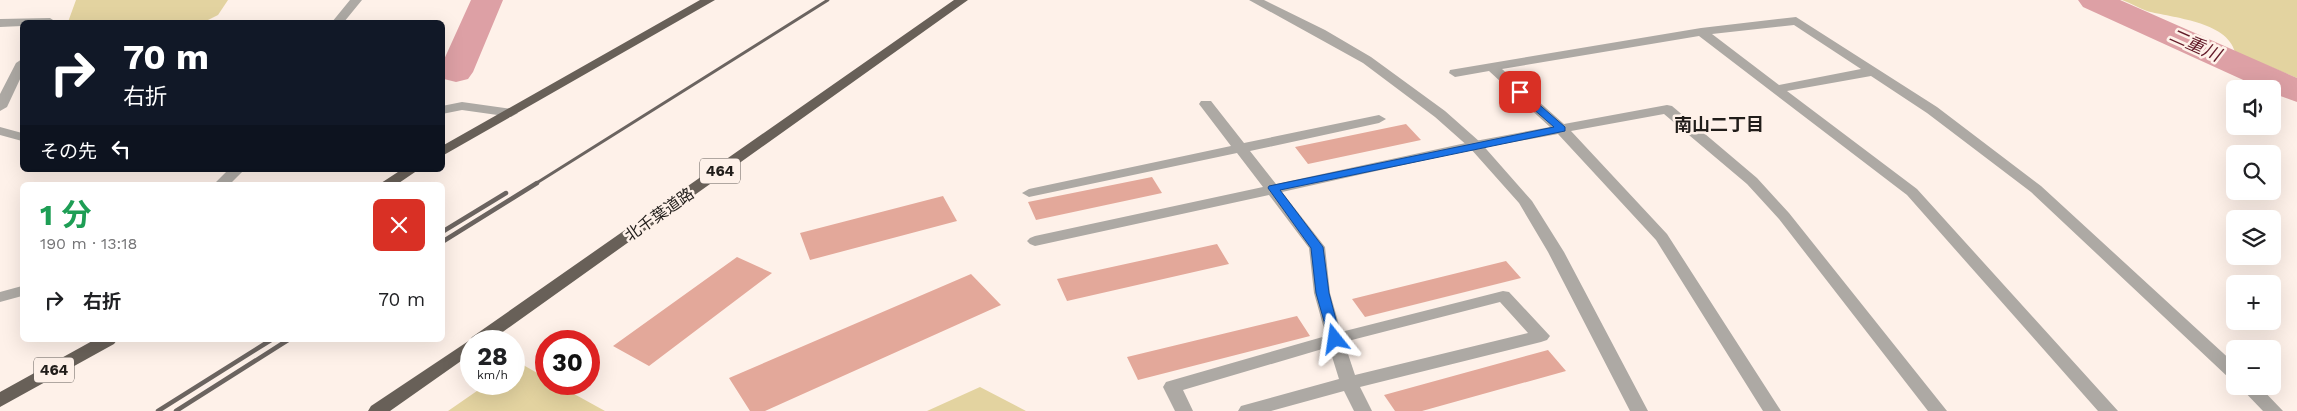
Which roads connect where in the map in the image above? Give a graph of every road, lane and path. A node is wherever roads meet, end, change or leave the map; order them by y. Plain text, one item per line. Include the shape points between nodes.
1 (356, 0) edge
2 (709, 0) edge
3 (962, 0) edge
4 (1255, 0) edge
5 (340, 20) edge
6 (0, 23) edge
7 (20, 23) edge
8 (1701, 32) junction
9 (20, 67) edge
10 (1492, 67) junction
11 (1874, 71) junction
12 (1455, 73) dead end
13 (1776, 89) junction
14 (1206, 104) dead end
15 (0, 107) edge
16 (445, 109) edge
17 (511, 113) junction
18 (1379, 118) dead end
19 (1561, 129) junction
20 (0, 132) edge
21 (20, 137) edge
22 (1475, 145) junction
23 (1241, 147) junction
24 (445, 150) edge
25 (235, 172) edge
26 (408, 172) edge
27 (223, 182) edge
28 (390, 182) edge
29 (1273, 188) junction
30 (1029, 193) dead end
31 (1035, 241) dead end
32 (20, 292) edge
33 (0, 297) edge
34 (494, 330) edge
35 (1335, 339) junction
36 (104, 342) edge
37 (460, 354) edge
38 (2226, 366) edge
39 (1349, 383) junction
40 (2257, 395) edge
41 (0, 400) edge
42 (377, 411) edge
43 (1184, 411) edge
44 (1247, 411) edge
45 (1363, 411) edge
46 (1639, 411) edge
47 (1772, 411) edge
48 (1938, 411) edge
49 (2110, 411) edge
50 (2274, 411) edge

1 - 5 street
2 - 17 highway
3 - 34 highway, 北千葉道路 / 464
4 - 22 street via 1367,60 1440,114
6 - 7 street
8 - 10 street
8 - 11 street via 1796,21
8 - 13 street
9 - 15 street
10 - 12 street
10 - 19 street
11 - 13 street
11 - 38 street via 1932,110 2036,189
13 - 49 street via 1912,192
14 - 23 street
16 - 17 street via 462,106
17 - 24 highway
18 - 23 street
19 - 22 street
19 - 47 street via 1662,237
19 - 48 street via 1667,109 1752,181 1784,216
20 - 21 street
22 - 29 street
22 - 46 street via 1525,201 1556,252
23 - 29 street
23 - 30 street
25 - 27 street
26 - 28 highway
29 - 31 street
29 - 35 street via 1317,247 1322,293
32 - 33 street
35 - 39 street
35 - 39 street via 1502,296 1541,336
35 - 43 street via 1172,386
36 - 41 highway, 464
37 - 42 highway
39 - 44 street
39 - 45 street
40 - 50 street

